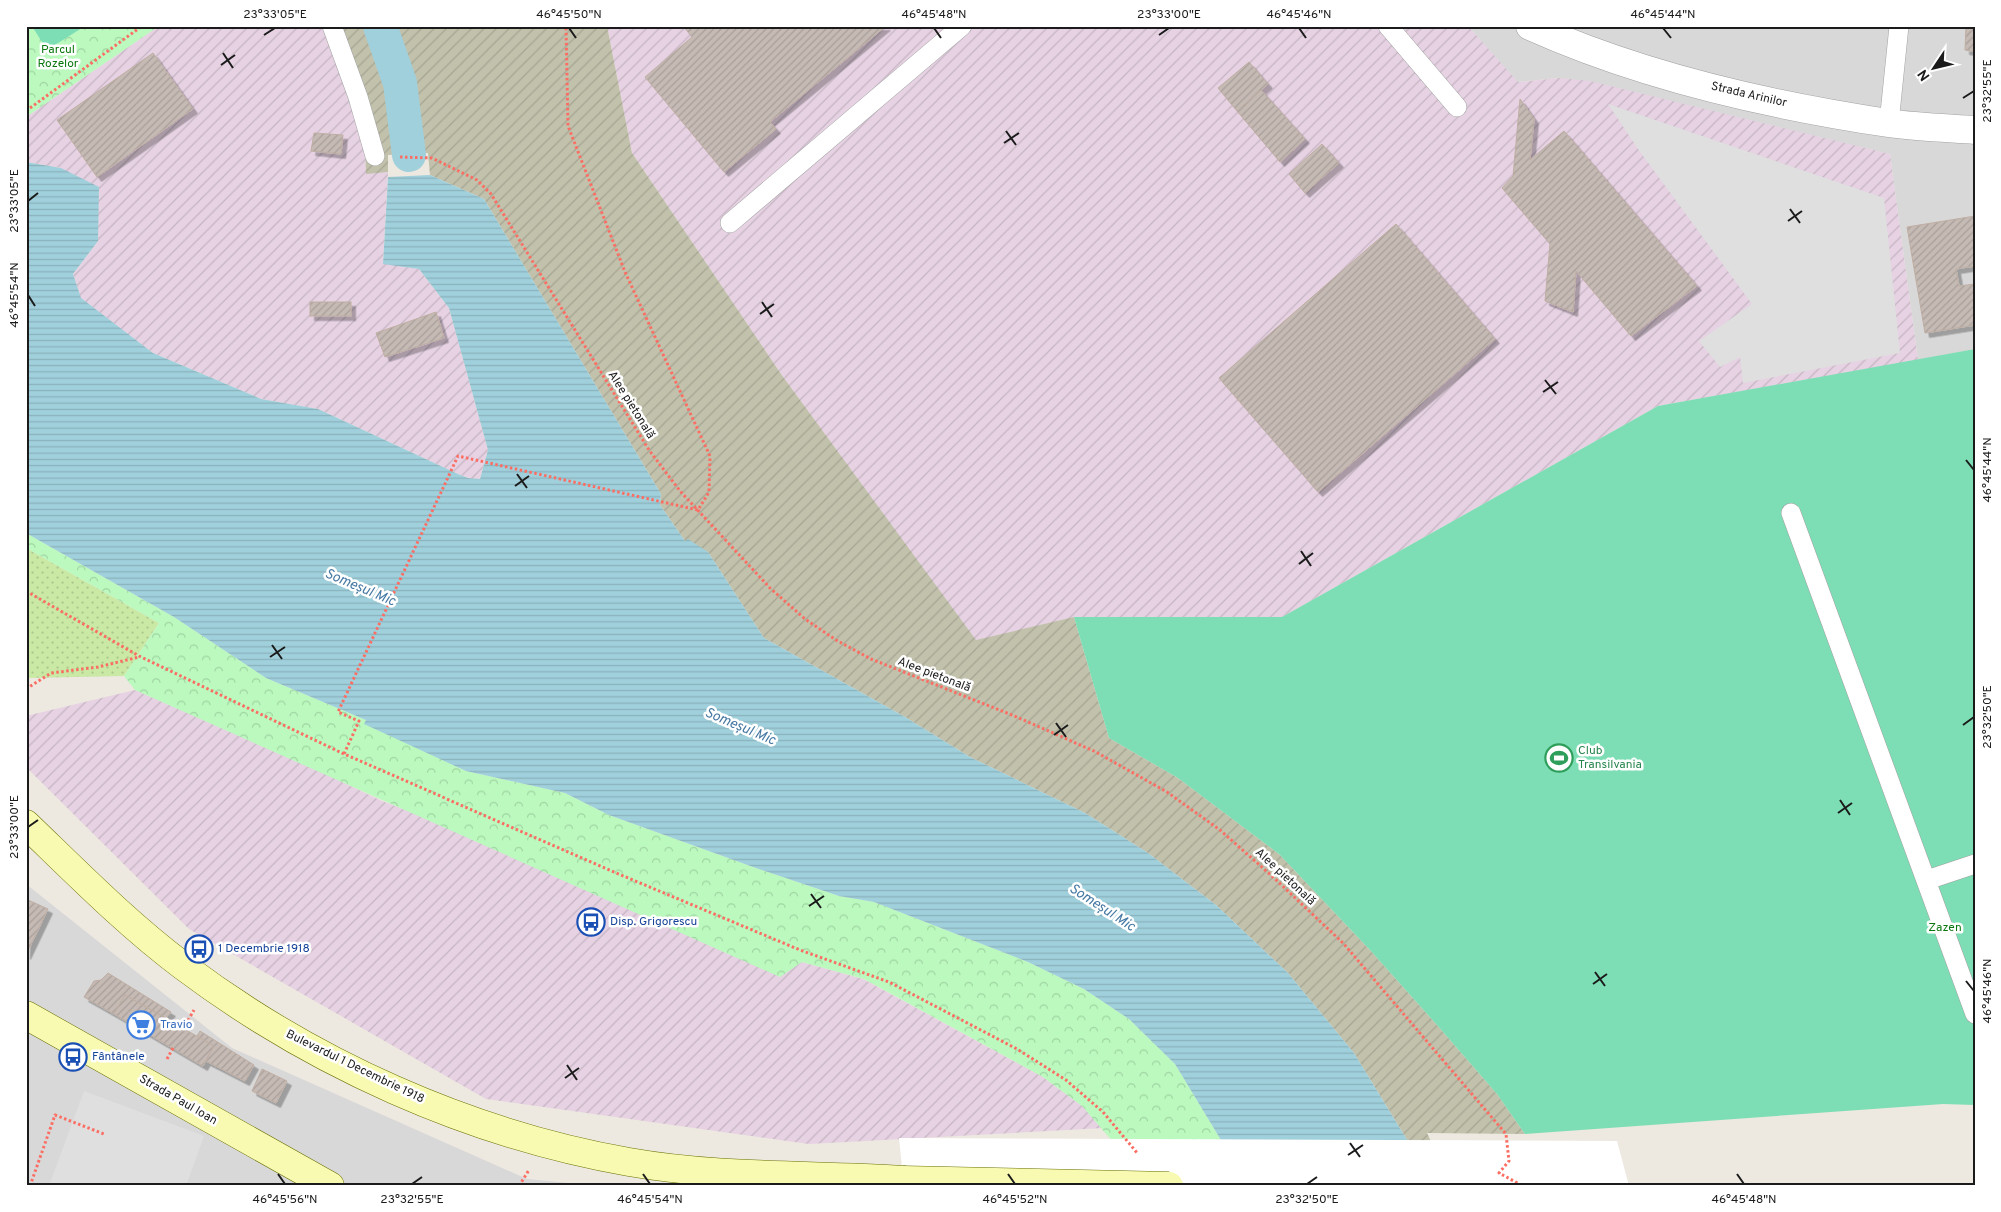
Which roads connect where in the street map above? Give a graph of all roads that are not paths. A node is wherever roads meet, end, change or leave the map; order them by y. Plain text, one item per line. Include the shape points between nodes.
1 (332, 26) edge
2 (962, 26) edge
3 (1388, 26) edge
4 (1530, 26) edge
5 (1899, 26) edge
6 (1457, 107) dead end
7 (1888, 123) junction
8 (1975, 130) edge
9 (375, 156) dead end
10 (730, 223) dead end
11 (1791, 513) dead end
12 (26, 824) edge
13 (1975, 864) edge
14 (1927, 880) junction
15 (1975, 1014) edge
16 (26, 1015) edge
17 (330, 1186) edge
18 (1169, 1186) edge

1 - 9 lane
2 - 10 lane
3 - 6 lane
4 - 7 street, Strada Arinilor via 1659,74 1770,101
5 - 7 lane
7 - 8 street, Strada Arinilor
11 - 14 lane
12 - 18 main road, Bulevardul 1 Decembrie 1918, bridge via 134,926 183,966 265,1021 361,1073 431,1105 517,1134 630,1162 740,1175
13 - 14 lane
14 - 15 lane
16 - 17 main road, Strada Paul Ioan

